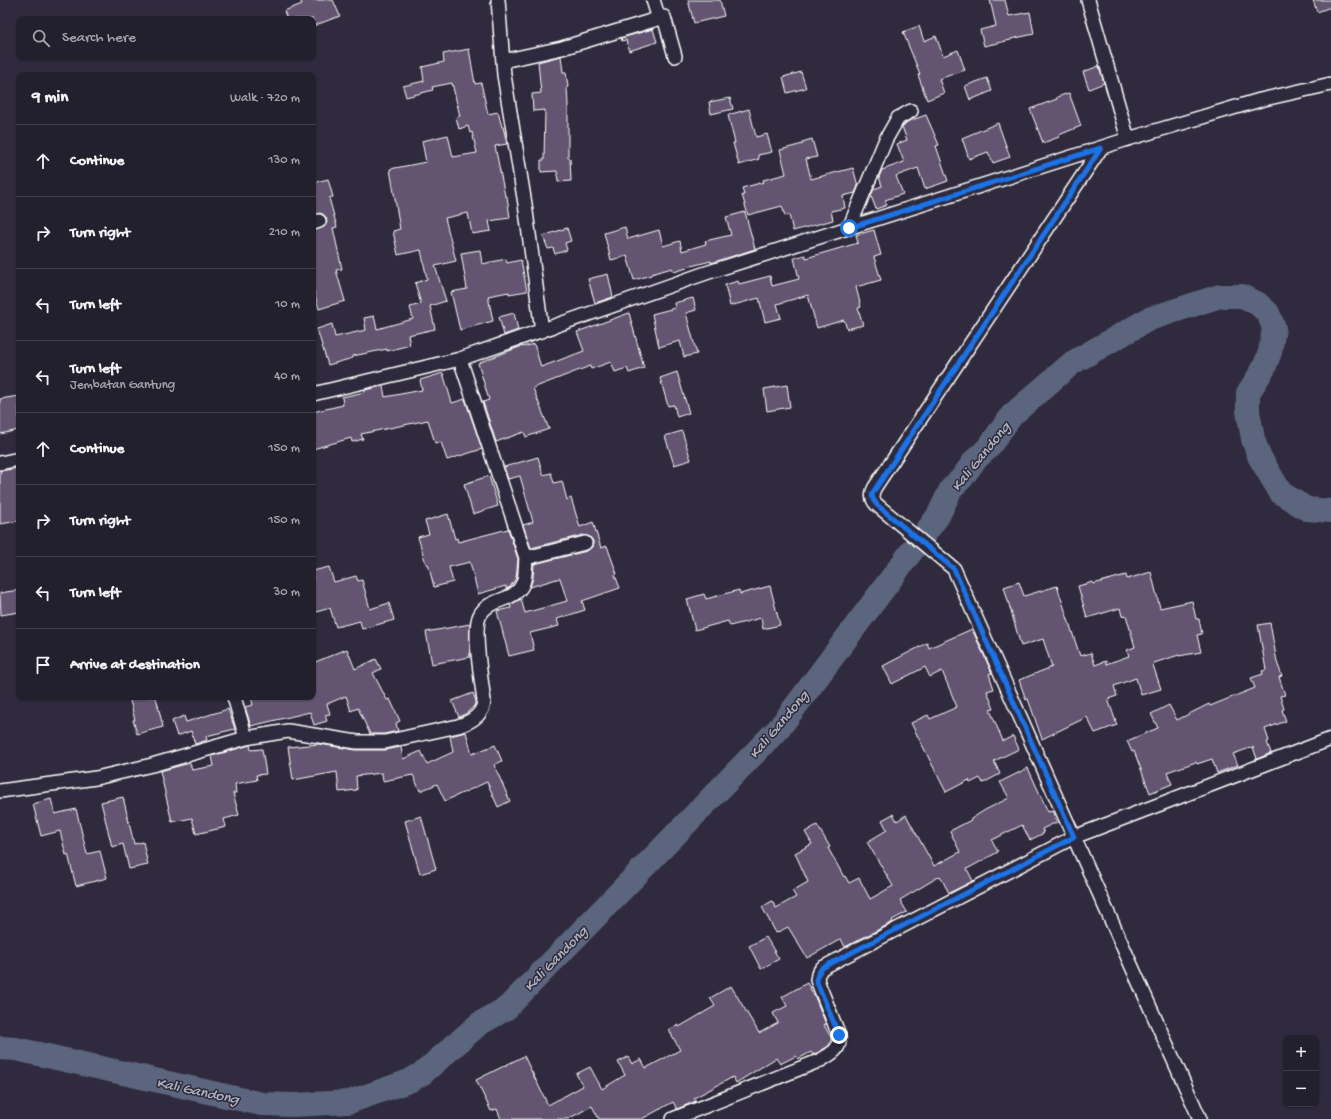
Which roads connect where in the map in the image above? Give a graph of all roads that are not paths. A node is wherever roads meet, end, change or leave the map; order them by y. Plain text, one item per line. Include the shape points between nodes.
1 (498, 0) edge
2 (653, 0) edge
3 (1088, 0) edge
4 (659, 19) junction
5 (675, 56) dead end
6 (503, 61) junction
7 (1331, 84) edge
8 (911, 112) dead end
9 (1128, 139) junction
10 (1101, 148) junction
11 (849, 228) junction
12 (542, 332) junction
13 (460, 359) junction
14 (316, 393) edge
15 (16, 459) edge
16 (0, 462) edge
17 (586, 543) dead end
18 (526, 558) junction
19 (235, 700) edge
20 (246, 738) junction
21 (1331, 739) edge
22 (0, 791) edge
23 (1074, 837) junction
24 (673, 1119) edge
25 (1200, 1119) edge

1 - 6 street
2 - 4 street
3 - 9 street
4 - 5 street via 664,18
4 - 6 street via 562,48
6 - 12 street via 526,204
7 - 9 street via 1260,100
8 - 11 street via 898,118 886,139
9 - 10 street
10 - 11 street
10 - 23 street via 873,490 872,496 885,512 954,569
11 - 12 street via 706,274
12 - 13 street
13 - 14 street
13 - 18 street
15 - 16 street
17 - 18 street
18 - 20 street via 524,582 520,589 514,595 486,607 480,614 477,637 484,708 470,722 385,742 357,742 288,731
19 - 20 street
20 - 22 street via 96,778
21 - 23 street
23 - 24 street via 822,968 816,980 839,1035 840,1041 834,1052 821,1060
23 - 25 street

